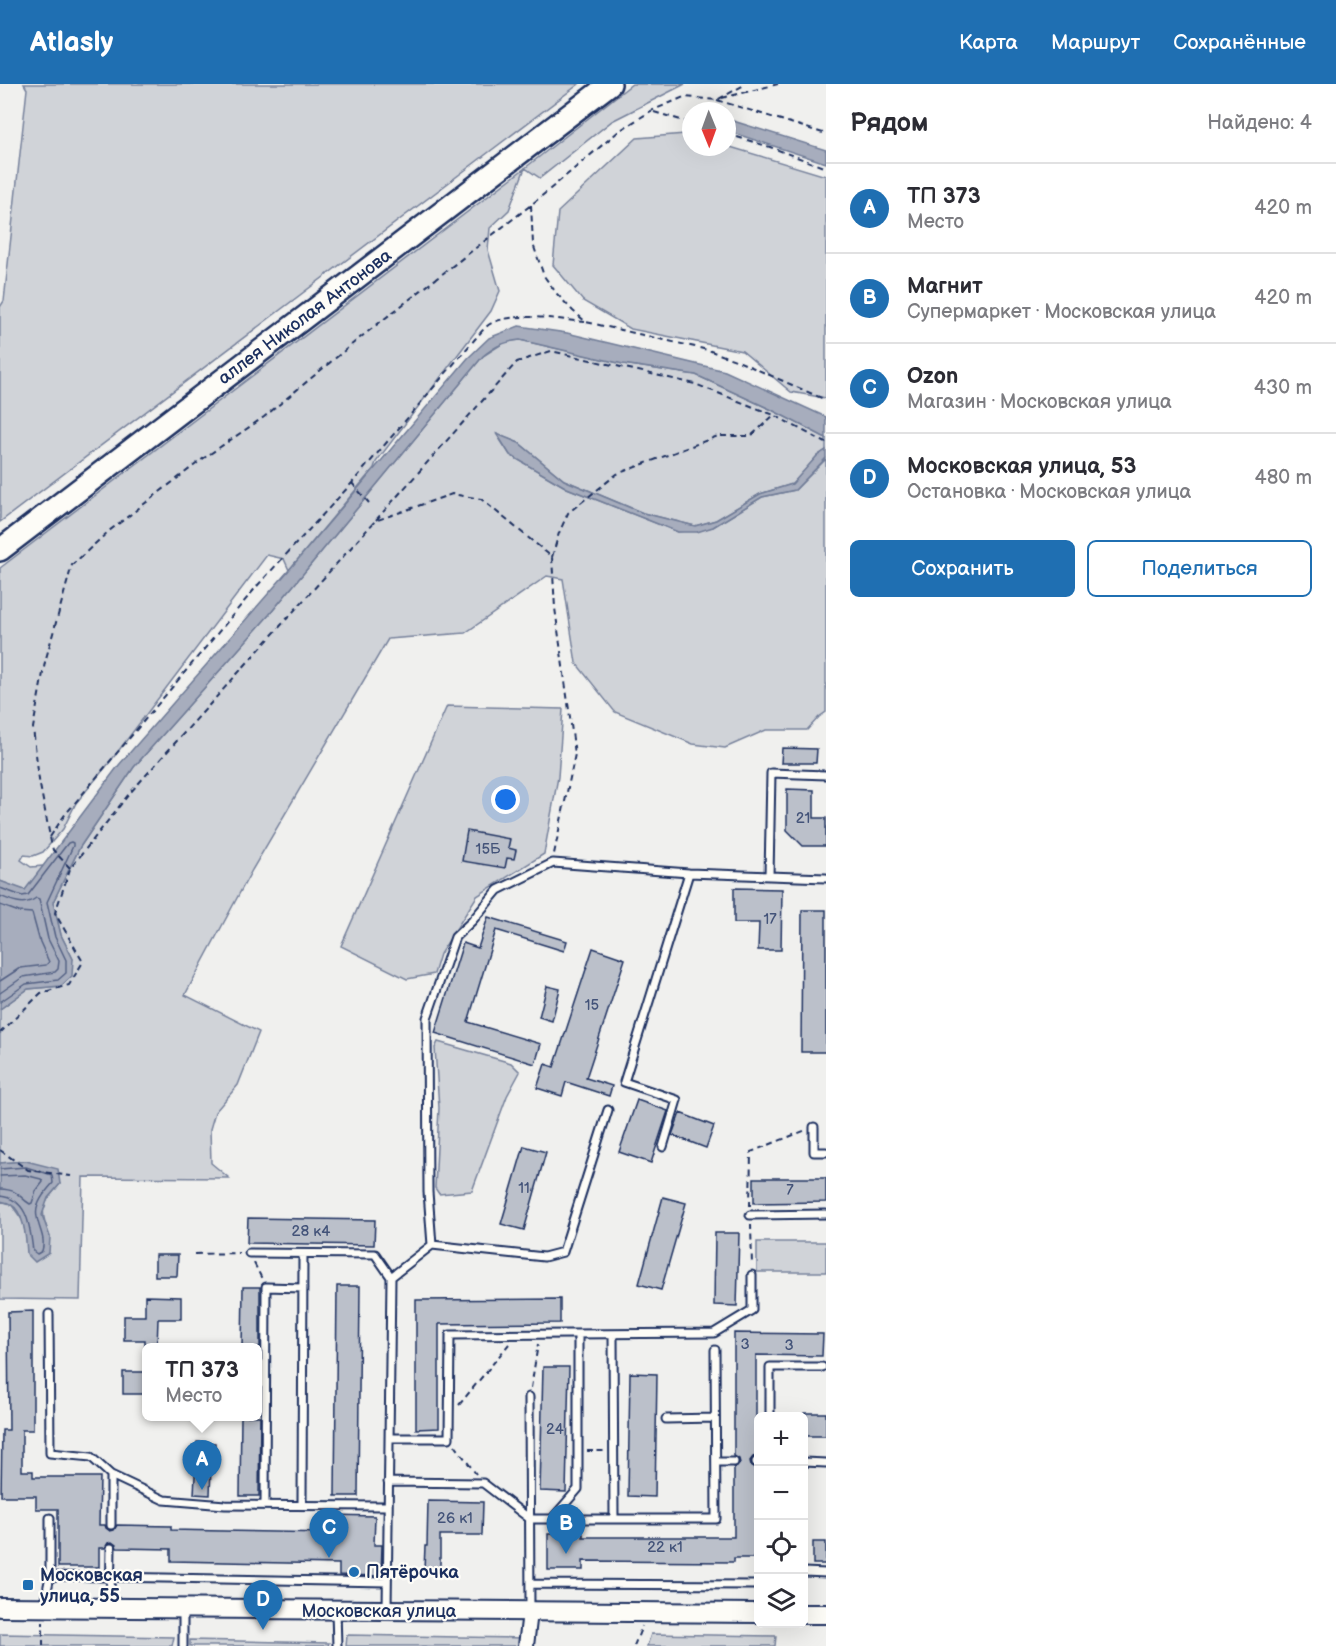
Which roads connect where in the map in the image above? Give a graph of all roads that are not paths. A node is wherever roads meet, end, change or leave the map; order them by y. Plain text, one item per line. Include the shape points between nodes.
1 (610, 84) edge
2 (0, 550) edge
3 (826, 775) edge
4 (688, 873) junction
5 (769, 876) junction
6 (826, 878) edge
7 (608, 1110) dead end
8 (814, 1127) road end
9 (663, 1147) dead end
10 (826, 1152) edge
11 (826, 1214) edge
12 (750, 1215) road end
13 (432, 1245) junction
14 (249, 1253) road end
15 (303, 1254) junction
16 (752, 1275) road end
17 (391, 1277) junction
18 (303, 1288) junction
19 (49, 1314) dead end
20 (578, 1334) junction
21 (613, 1334) junction
22 (715, 1350) dead end
23 (822, 1367) dead end
24 (529, 1397) road end
25 (770, 1412) edge
26 (666, 1419) dead end
27 (715, 1419) junction
28 (389, 1438) junction
29 (716, 1462) junction
30 (734, 1462) dead end
31 (808, 1462) edge
32 (826, 1463) edge
33 (111, 1475) junction
34 (388, 1482) junction
35 (265, 1505) junction
36 (302, 1505) junction
37 (388, 1506) junction
38 (50, 1518) dead end
39 (530, 1519) junction
40 (552, 1519) junction
41 (614, 1519) junction
42 (111, 1525) dead end
43 (111, 1548) dead end
44 (808, 1572) edge
45 (826, 1573) edge
46 (50, 1576) junction
47 (110, 1577) junction
48 (387, 1582) junction
49 (530, 1584) junction
50 (754, 1585) edge
51 (0, 1607) edge
52 (44, 1608) junction
53 (110, 1608) junction
54 (183, 1609) junction
55 (336, 1611) junction
56 (387, 1611) junction
57 (530, 1612) junction
58 (754, 1613) edge
59 (808, 1614) edge
60 (826, 1614) edge
61 (183, 1646) edge
62 (337, 1646) edge
63 (526, 1646) edge

1 - 2 main road, аллея Николая Антонова
3 - 5 lane via 771,773
4 - 5 lane
4 - 9 lane via 624,1082 676,1100
4 - 13 lane via 553,863 498,890 455,937 427,1018
5 - 6 lane
7 - 13 lane via 562,1252 544,1257
8 - 10 lane via 814,1152
11 - 12 lane
13 - 17 lane
14 - 15 lane
15 - 17 lane via 375,1254
15 - 18 lane
16 - 21 lane via 752,1310 714,1336
17 - 28 lane
18 - 35 lane via 266,1287
18 - 36 lane
19 - 33 lane via 50,1453 91,1457
20 - 21 lane
20 - 28 lane via 450,1335 450,1438
20 - 40 lane via 578,1489
21 - 41 lane
22 - 27 lane
23 - 25 lane via 770,1367
24 - 39 lane
26 - 27 lane
27 - 29 lane
28 - 34 lane
29 - 30 lane
29 - 41 lane via 716,1519
31 - 32 lane
33 - 35 lane via 164,1500
33 - 42 lane
34 - 37 lane
34 - 39 lane via 483,1483
35 - 36 lane
36 - 37 lane
37 - 48 lane
38 - 46 lane
39 - 40 lane
39 - 49 lane
40 - 41 lane
43 - 47 lane
44 - 45 lane
46 - 47 lane
46 - 52 lane
47 - 48 lane
47 - 53 lane
48 - 56 lane
49 - 50 lane
49 - 57 lane
51 - 52 main road, Московская улица
52 - 53 main road, Московская улица
53 - 54 main road, Московская улица
54 - 55 main road, Московская улица
54 - 61 lane
55 - 56 main road, Московская улица
55 - 62 lane
56 - 57 main road, Московская улица
57 - 58 main road, Московская улица
57 - 63 street
59 - 60 main road

